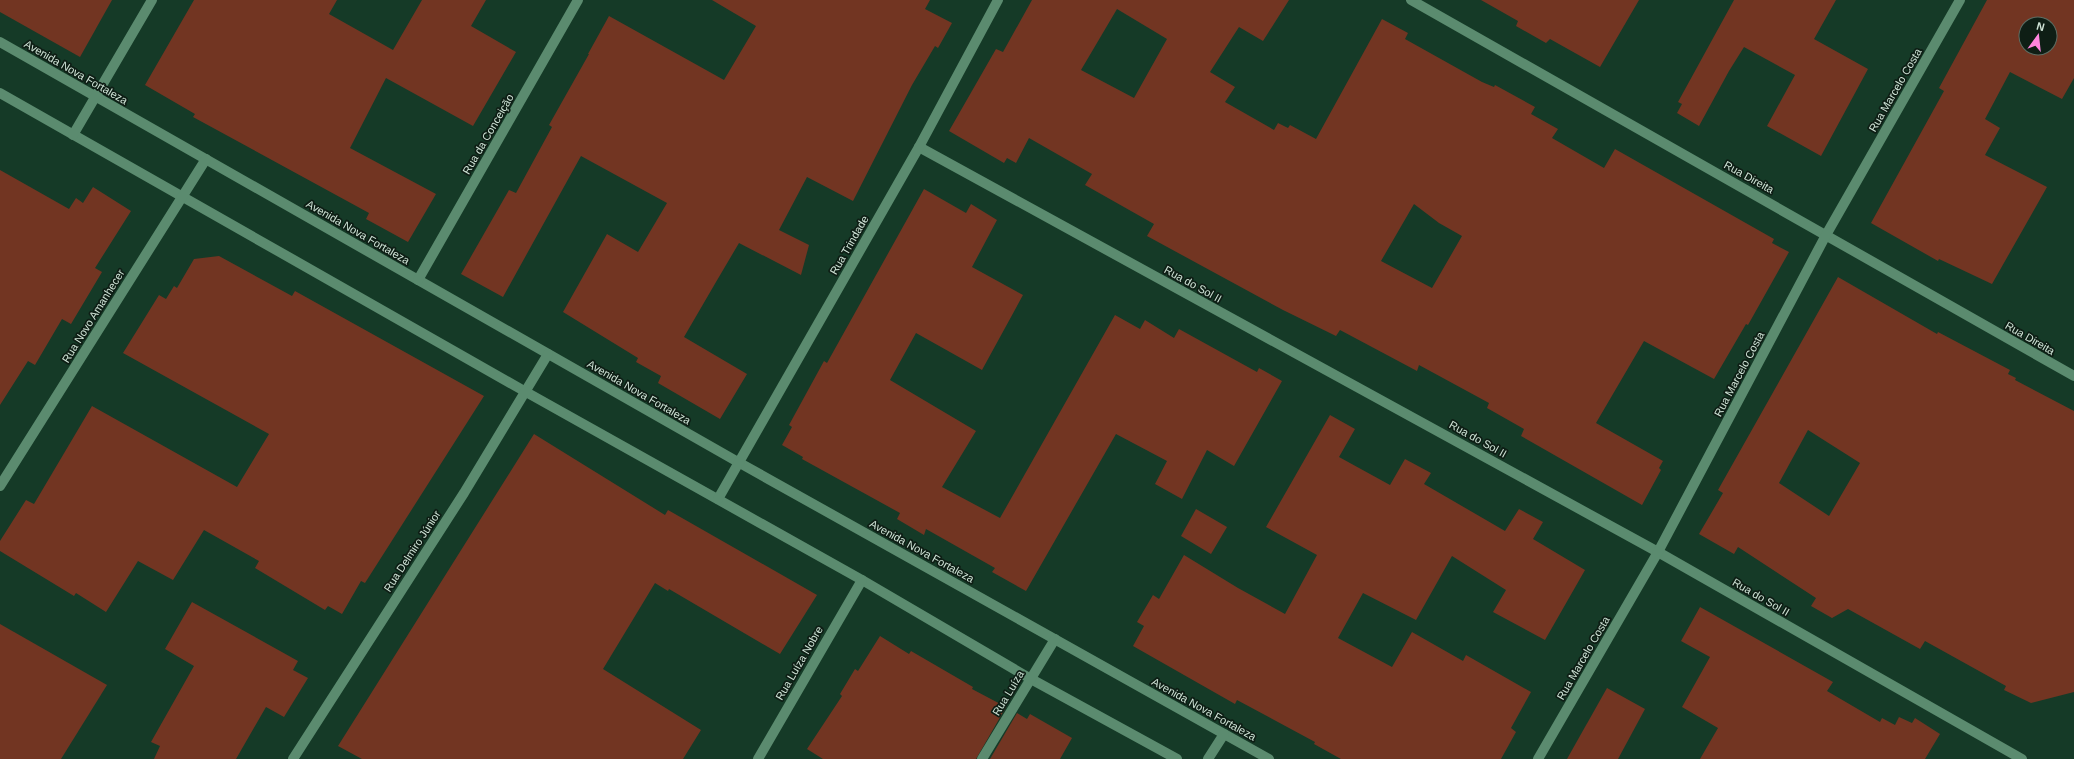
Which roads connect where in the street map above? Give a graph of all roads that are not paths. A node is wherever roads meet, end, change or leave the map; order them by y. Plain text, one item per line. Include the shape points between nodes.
1 (152, 0) edge
2 (578, 0) edge
3 (998, 0) edge
4 (1411, 0) edge
5 (1960, 0) edge
6 (0, 42) edge
7 (0, 93) edge
8 (96, 97) junction
9 (74, 135) junction
10 (918, 147) junction
11 (206, 158) junction
12 (182, 197) junction
13 (1826, 235) junction
14 (418, 280) junction
15 (548, 354) junction
16 (2074, 376) edge
17 (526, 392) junction
18 (738, 462) junction
19 (0, 486) edge
20 (718, 499) junction
21 (1658, 552) junction
22 (862, 580) junction
23 (1055, 639) junction
24 (1031, 679) junction
25 (1224, 734) junction
26 (293, 759) edge
27 (758, 759) edge
28 (982, 759) edge
29 (1177, 759) edge
30 (1208, 759) edge
31 (1269, 759) edge
32 (1538, 759) edge
33 (2022, 759) edge

1 - 8 street
2 - 14 street, Rua da Conceição
3 - 10 street, Rua Trindade
4 - 13 street, Rua Direita
5 - 13 street, Rua Marcelo Costa
6 - 8 street, Avenida Nova Fortaleza
7 - 9 street
8 - 9 street
8 - 11 street, Avenida Nova Fortaleza
9 - 12 street
10 - 18 street, Rua Trindade
10 - 21 street, Rua do Sol II
11 - 12 street, Rua Novo Amanhecer
11 - 14 street, Avenida Nova Fortaleza
12 - 17 street
12 - 19 street, Rua Novo Amanhecer
13 - 16 street, Rua Direita
13 - 21 street, Rua Marcelo Costa
14 - 15 street, Avenida Nova Fortaleza
15 - 17 street, Rua Delmiro Júnior
15 - 18 street, Avenida Nova Fortaleza
17 - 20 street
17 - 26 street, Rua Delmiro Júnior
18 - 20 street, Rua Trindade
18 - 23 street, Avenida Nova Fortaleza
20 - 22 street
21 - 32 street, Rua Marcelo Costa
21 - 33 street, Rua do Sol II
22 - 24 street
22 - 27 street, Rua Luíza Nobre
23 - 24 street, Rua Luíza
23 - 25 street, Avenida Nova Fortaleza
24 - 28 street, Rua Luíza
24 - 29 street
25 - 30 street
25 - 31 street, Avenida Nova Fortaleza

